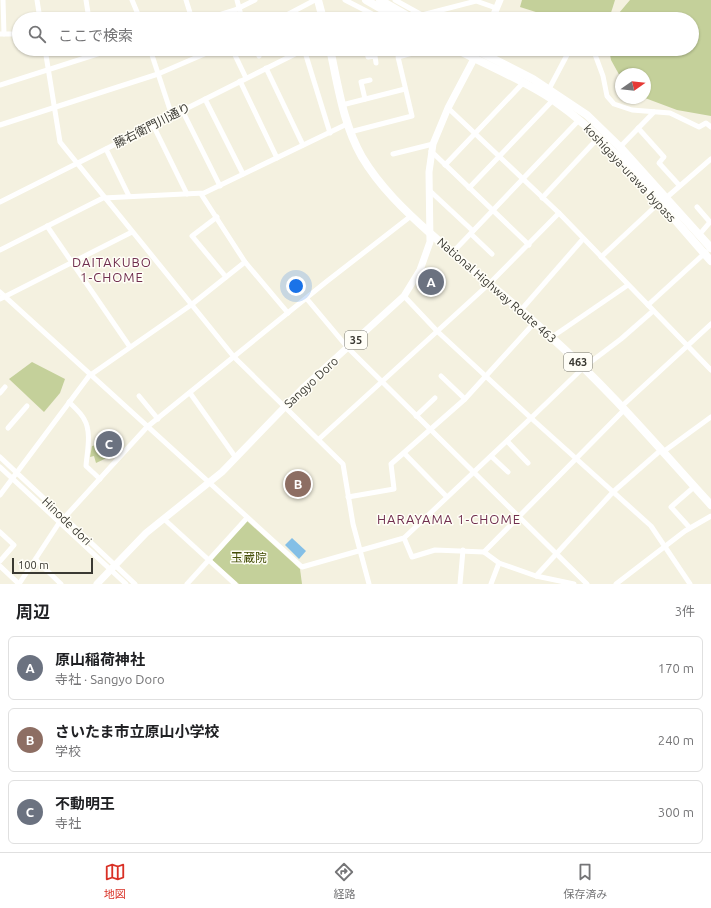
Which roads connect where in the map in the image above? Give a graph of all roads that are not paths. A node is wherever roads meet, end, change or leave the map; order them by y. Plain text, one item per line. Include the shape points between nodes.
1 (3, 0) edge
2 (37, 0) edge
3 (86, 0) edge
4 (132, 0) edge
5 (186, 0) edge
6 (236, 0) edge
7 (255, 0) edge
8 (315, 0) edge
9 (318, 0) edge
10 (345, 0) edge
11 (366, 0) edge
12 (380, 0) edge
13 (395, 0) edge
14 (500, 0) edge
15 (479, 1) edge
16 (402, 2) edge
17 (459, 2) edge
18 (239, 8) junction
19 (496, 8) junction
20 (39, 12) edge
21 (88, 12) edge
22 (137, 12) edge
23 (190, 12) edge
24 (227, 12) edge
25 (240, 12) edge
26 (292, 12) edge
27 (321, 12) edge
28 (368, 12) edge
29 (387, 12) edge
30 (390, 12) edge
31 (394, 12) edge
32 (417, 12) edge
33 (431, 12) edge
34 (495, 12) edge
35 (2, 34) edge
36 (46, 56) edge
37 (92, 56) edge
38 (152, 56) edge
39 (200, 56) edge
40 (235, 56) edge
41 (290, 56) edge
42 (306, 56) edge
43 (332, 56) edge
44 (375, 56) edge
45 (398, 56) edge
46 (474, 56) edge
47 (482, 56) edge
48 (484, 56) edge
49 (566, 56) edge
50 (596, 56) edge
51 (376, 63) dead end
52 (266, 68) junction
53 (48, 70) junction
54 (158, 74) junction
55 (246, 78) junction
56 (370, 80) dead end
57 (240, 81) junction
58 (523, 82) junction
59 (0, 85) edge
60 (406, 89) junction
61 (549, 89) junction
62 (205, 99) junction
63 (365, 99) junction
64 (553, 100) junction
65 (342, 105) junction
66 (54, 107) junction
67 (448, 108) junction
68 (182, 110) junction
69 (654, 112) junction
70 (172, 116) junction
71 (579, 120) junction
72 (347, 124) junction
73 (0, 125) edge
74 (153, 126) junction
75 (711, 127) edge
76 (638, 128) junction
77 (350, 132) junction
78 (330, 133) junction
79 (474, 133) junction
80 (599, 137) junction
81 (303, 145) junction
82 (620, 146) junction
83 (432, 147) junction
84 (106, 149) junction
85 (393, 154) dead end
86 (500, 157) junction
87 (277, 158) junction
88 (711, 159) edge
89 (77, 163) junction
90 (445, 165) junction
91 (243, 174) junction
92 (523, 180) junction
93 (679, 185) junction
94 (220, 186) junction
95 (469, 188) junction
96 (429, 190) junction
97 (187, 194) junction
98 (201, 194) junction
99 (129, 196) junction
100 (104, 198) junction
101 (542, 198) junction
102 (662, 200) junction
103 (0, 202) edge
104 (697, 207) dead end
105 (494, 211) junction
106 (559, 213) junction
107 (711, 213) edge
108 (411, 216) junction
109 (217, 217) junction
110 (707, 218) junction
111 (47, 226) junction
112 (132, 232) junction
113 (472, 232) junction
114 (431, 233) junction
115 (699, 235) junction
116 (584, 239) junction
117 (529, 245) junction
118 (711, 248) edge
119 (0, 250) edge
120 (452, 253) junction
121 (492, 254) dead end
122 (704, 254) junction
123 (601, 256) junction
124 (711, 261) edge
125 (245, 262) junction
126 (71, 263) junction
127 (226, 277) junction
128 (489, 284) junction
129 (628, 285) junction
130 (1, 296) edge
131 (404, 296) junction
132 (307, 299) junction
133 (191, 305) junction
134 (648, 306) junction
135 (521, 310) junction
136 (653, 311) junction
137 (288, 314) junction
138 (535, 322) junction
139 (711, 324) edge
140 (437, 331) junction
141 (552, 337) junction
142 (687, 346) junction
143 (130, 347) junction
144 (348, 348) junction
145 (234, 357) junction
146 (584, 367) junction
147 (711, 370) edge
148 (90, 375) junction
149 (441, 376) dead end
150 (486, 377) junction
151 (382, 381) junction
152 (5, 387) dead end
153 (0, 393) edge
154 (190, 393) junction
155 (139, 396) dead end
156 (435, 398) dead end
157 (465, 399) junction
158 (69, 402) junction
159 (27, 406) dead end
160 (285, 406) junction
161 (623, 408) junction
162 (416, 416) junction
163 (711, 416) edge
164 (531, 418) junction
165 (158, 419) junction
166 (147, 427) junction
167 (8, 428) dead end
168 (431, 430) junction
169 (319, 439) junction
170 (506, 441) junction
171 (662, 451) junction
172 (404, 453) junction
173 (491, 456) junction
174 (0, 457) edge
175 (236, 458) junction
176 (577, 459) junction
177 (528, 463) dead end
178 (0, 467) edge
179 (16, 472) junction
180 (508, 472) dead end
181 (474, 473) junction
182 (12, 478) junction
183 (100, 479) junction
184 (209, 483) junction
185 (694, 487) junction
186 (613, 492) junction
187 (0, 496) edge
188 (348, 497) junction
189 (447, 497) junction
190 (711, 505) edge
191 (711, 516) edge
192 (64, 518) junction
193 (247, 518) junction
194 (518, 518) junction
195 (164, 519) junction
196 (59, 523) junction
197 (690, 528) junction
198 (0, 532) edge
199 (404, 538) junction
200 (665, 547) junction
201 (462, 550) junction
202 (359, 552) junction
203 (484, 552) junction
204 (557, 554) junction
205 (36, 560) junction
206 (0, 561) edge
207 (208, 561) junction
208 (499, 563) junction
209 (0, 566) edge
210 (112, 567) junction
211 (536, 576) junction
212 (19, 584) edge
213 (61, 584) edge
214 (97, 584) edge
215 (126, 584) edge
216 (135, 584) edge
217 (187, 584) edge
218 (235, 584) edge
219 (369, 584) edge
220 (460, 584) edge
221 (491, 584) edge
222 (574, 584) edge
223 (587, 584) edge
224 (616, 584) edge
225 (690, 584) edge

1 - 35 street
2 - 20 street
3 - 21 street
4 - 22 street
5 - 23 street
6 - 18 street
7 - 18 street
8 - 26 street
9 - 27 highway
10 - 28 street
11 - 29 highway
12 - 30 highway
13 - 16 street
14 - 19 main road
15 - 17 street
15 - 19 street
16 - 31 street
16 - 32 street
17 - 33 street
18 - 24 street
18 - 25 street
19 - 34 main road
36 - 53 street
37 - 53 street
38 - 54 street
39 - 54 street
40 - 55 street
41 - 52 street, 藤右衛門川通り
42 - 78 street
43 - 65 highway, National Highway Route 463 / 463
44 - 51 street
45 - 60 street
46 - 67 main road, Sangyo Doro / 35
47 - 58 highway, koshigaya-urawa bypass
48 - 61 highway, koshigaya-urawa bypass
49 - 61 street
50 - 69 street via 607,96 614,104 632,110
52 - 55 street, 藤右衛門川通り
52 - 81 street
53 - 59 street
53 - 66 street
54 - 66 street
54 - 70 street
55 - 57 street, 藤右衛門川通り
56 - 63 street via 361,82
57 - 62 street, 藤右衛門川通り
57 - 87 street
58 - 64 highway, koshigaya-urawa bypass
58 - 79 street
60 - 63 street
60 - 77 street via 412,116
61 - 82 highway, koshigaya-urawa bypass via 587,115
62 - 68 street, 藤右衛門川通り
62 - 91 street
63 - 65 street
64 - 71 highway, koshigaya-urawa bypass
64 - 86 street
65 - 72 highway, National Highway Route 463 / 463
66 - 73 street
66 - 89 street via 60,142
67 - 79 street
67 - 83 main road, Sangyo Doro / 35
68 - 70 street, 藤右衛門川通り
68 - 94 street
69 - 75 street via 670,113 699,128 706,123
69 - 76 street
70 - 74 street, 藤右衛門川通り
71 - 80 highway, koshigaya-urawa bypass
71 - 92 street
72 - 77 highway, National Highway Route 463 / 463
72 - 78 street
74 - 84 street, 藤右衛門川通り
74 - 97 street
76 - 82 street
76 - 93 street via 664,157 659,163
77 - 108 highway, National Highway Route 463 / 463 via 362,158 372,172
78 - 81 street
79 - 86 street
79 - 90 street
80 - 101 street
80 - 102 highway, koshigaya-urawa bypass
81 - 87 street
82 - 102 highway, koshigaya-urawa bypass
83 - 85 street
83 - 90 street
83 - 96 main road, Sangyo Doro / 35 via 428,172
84 - 89 street, 藤右衛門川通り
84 - 99 street
86 - 92 street
86 - 95 street
87 - 91 street
88 - 93 street
89 - 100 street
89 - 103 street, 藤右衛門川通り
90 - 95 street
91 - 94 street
92 - 101 street
92 - 105 street
93 - 102 street
94 - 98 street
95 - 105 street
96 - 113 street
96 - 114 main road, Sangyo Doro / 35
97 - 98 street
97 - 99 street
98 - 109 street
99 - 100 street
100 - 111 street
100 - 112 street
101 - 106 street
102 - 115 highway, koshigaya-urawa bypass
102 - 122 highway, koshigaya-urawa bypass
102 - 123 street
104 - 110 street
105 - 113 street
105 - 117 street
106 - 116 street
106 - 117 street
107 - 110 street
108 - 114 highway, National Highway Route 463 / 463
108 - 132 street
109 - 125 street
109 - 127 street via 192,236
110 - 115 street via 710,222
111 - 119 street
111 - 126 street
112 - 126 street
112 - 133 street
113 - 120 street
113 - 121 street
114 - 120 highway, National Highway Route 463 / 463
114 - 131 main road, Sangyo Doro / 35 via 420,270
115 - 118 highway, koshigaya-urawa bypass
116 - 123 street
116 - 135 street
117 - 128 street
118 - 122 street
120 - 128 highway, National Highway Route 463 / 463
122 - 124 highway, koshigaya-urawa bypass
122 - 134 street
123 - 129 street
125 - 127 street
125 - 137 street
126 - 130 street
126 - 143 street
127 - 133 street
128 - 135 highway, National Highway Route 463 / 463
128 - 140 street
129 - 134 street
129 - 141 street
130 - 148 street
131 - 140 street
131 - 144 main road, Sangyo Doro / 35
132 - 137 street
132 - 144 street
133 - 143 street
133 - 145 street
134 - 136 street
135 - 138 highway, National Highway Route 463 / 463
136 - 142 street
136 - 146 street
137 - 145 street
138 - 141 highway, National Highway Route 463 / 463
138 - 150 street
139 - 142 street
140 - 150 street
140 - 151 street
141 - 146 highway, National Highway Route 463 / 463
142 - 147 street
142 - 161 street
143 - 148 street
144 - 151 street
144 - 160 main road, Sangyo Doro / 35
145 - 154 street
145 - 160 street
146 - 161 highway, National Highway Route 463 / 463
146 - 164 street
148 - 158 street
148 - 166 street
149 - 157 street
150 - 157 street
150 - 164 street
151 - 162 street
151 - 169 street
152 - 153 street
154 - 165 street
154 - 175 street
155 - 165 street
156 - 162 street
157 - 168 street
158 - 179 street
158 - 183 street via 84,418 87,427 86,466
159 - 167 street
160 - 169 street
160 - 175 main road, Sangyo Doro / 35
161 - 171 highway, National Highway Route 463 / 463
161 - 176 street
162 - 168 street
163 - 171 street
164 - 170 street
164 - 176 street
165 - 166 street
166 - 183 street
166 - 184 street
168 - 172 street
168 - 181 street
169 - 188 street via 344,464
170 - 173 street
170 - 177 street
171 - 185 highway, National Highway Route 463 / 463
171 - 186 street
172 - 188 street via 390,464 394,489
172 - 189 street
173 - 180 street
173 - 181 street
174 - 179 street, Hinode dori
175 - 184 main road, Sangyo Doro / 35
176 - 186 street
176 - 194 street
178 - 182 street, Hinode dori
179 - 182 street
179 - 192 street, Hinode dori
181 - 189 street
181 - 194 street
182 - 187 street
182 - 196 street, Hinode dori
183 - 192 street
184 - 193 street
184 - 195 main road, Sangyo Doro / 35
185 - 190 highway, National Highway Route 463 / 463
185 - 197 street via 671,507
186 - 200 street via 651,526
186 - 204 street
188 - 202 street
189 - 199 street
191 - 197 street
192 - 210 street, Hinode dori
193 - 202 street via 302,567
193 - 207 street
194 - 203 street
194 - 204 street
195 - 207 street
195 - 210 main road, Sangyo Doro / 35
196 - 205 street
196 - 210 street, Hinode dori
197 - 200 street
198 - 206 street via 14,545
199 - 201 street via 412,557 435,550
199 - 202 street
200 - 224 street
200 - 225 street
201 - 203 street
201 - 220 street
202 - 219 street
203 - 208 street
204 - 211 street
204 - 223 street
205 - 212 street
205 - 213 street
207 - 217 street
207 - 218 street
208 - 211 street
208 - 221 street
209 - 212 street
210 - 214 main road, Sangyo Doro / 35
210 - 215 street, Hinode dori
210 - 216 street, Hinode dori
211 - 222 street

